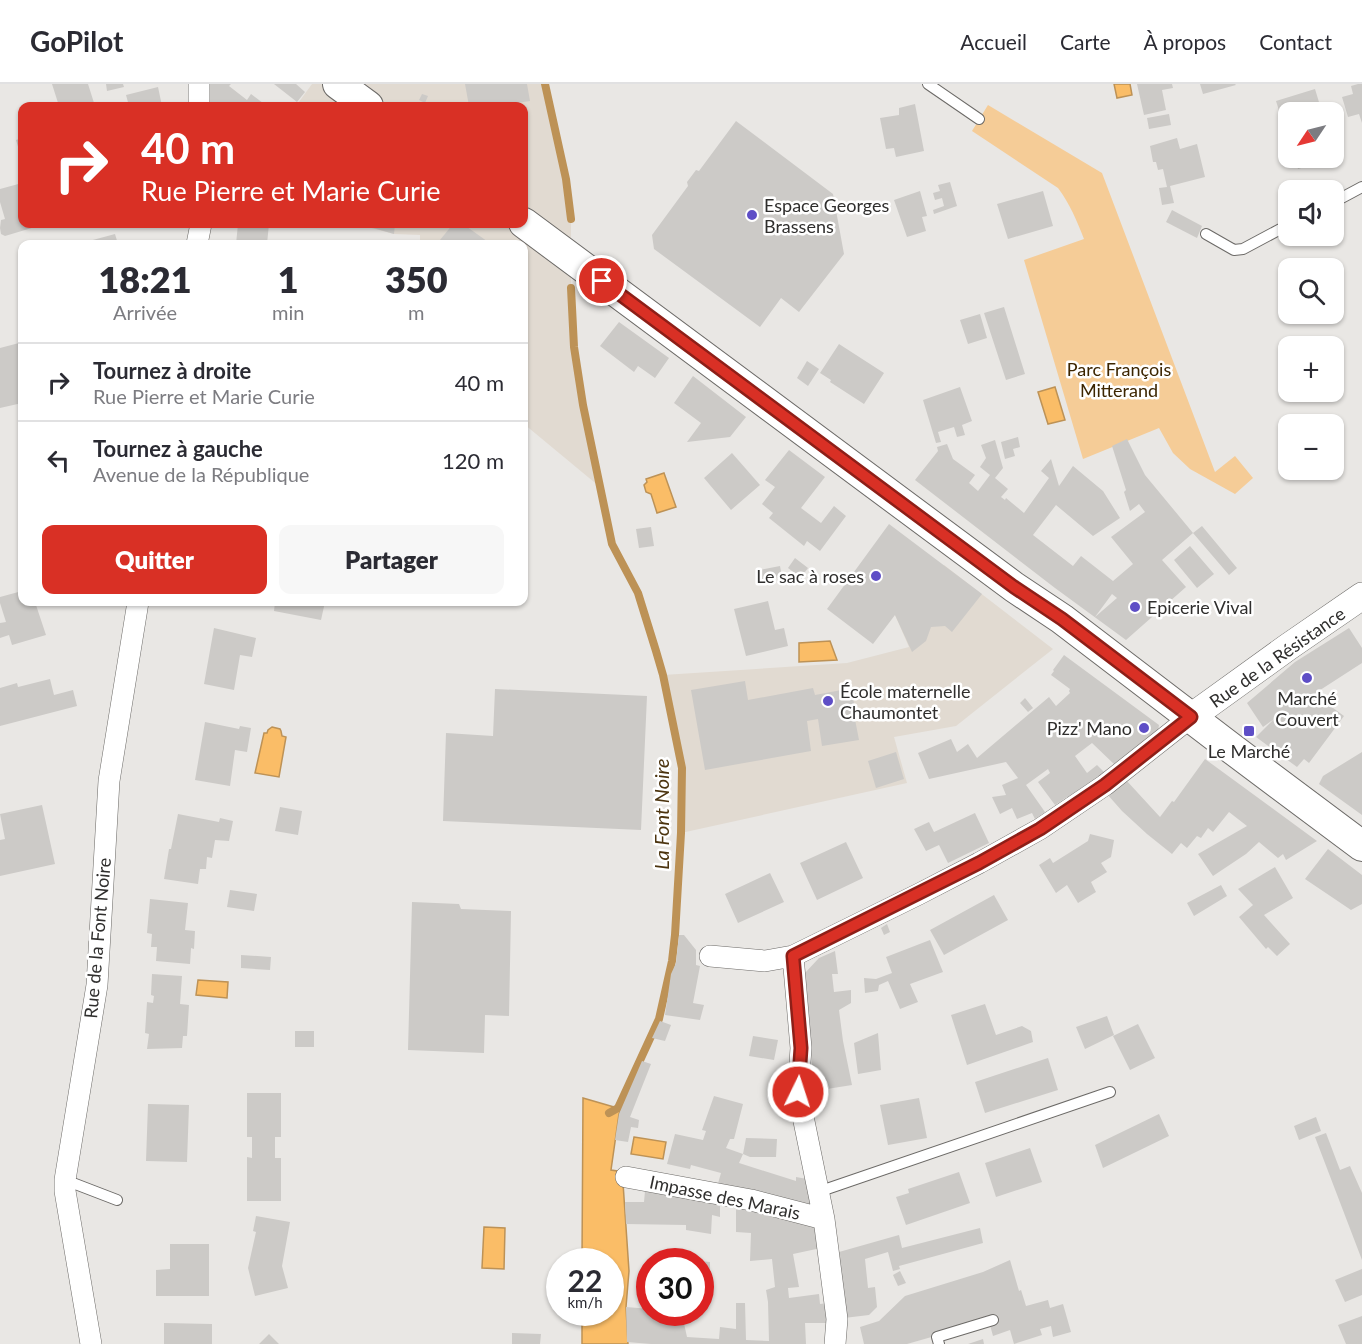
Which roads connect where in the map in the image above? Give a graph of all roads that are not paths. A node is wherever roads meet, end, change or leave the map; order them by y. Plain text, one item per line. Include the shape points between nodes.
1 (199, 84) edge
2 (928, 84) edge
3 (339, 85) edge
4 (199, 102) edge
5 (362, 102) edge
6 (979, 119) dead end
7 (1362, 187) edge
8 (1344, 197) edge
9 (528, 227) edge
10 (1278, 230) edge
11 (1206, 234) dead end
12 (1362, 596) edge
13 (137, 606) edge
14 (1191, 717) junction
15 (1362, 846) edge
16 (710, 956) dead end
17 (793, 956) junction
18 (1110, 1092) dead end
19 (626, 1177) dead end
20 (65, 1180) junction
21 (818, 1192) junction
22 (117, 1200) dead end
23 (824, 1218) junction
24 (993, 1320) dead end
25 (91, 1344) edge
26 (835, 1344) edge
27 (939, 1344) edge

1 - 4 street
2 - 6 lane
3 - 5 main road
7 - 8 lane
9 - 14 main road
10 - 11 lane via 1234,250
12 - 14 street, Rue de la Résistance
13 - 20 street, Rue de la Font Noire via 109,781 97,985
14 - 15 main road
14 - 17 street via 1105,785 1040,829
16 - 17 street via 765,961
17 - 21 street via 801,1048 798,1092
18 - 21 lane
19 - 23 street, Impasse des Marais
20 - 22 lane
20 - 25 street, Rue de la Font Noire
21 - 23 street
23 - 26 street via 837,1319
24 - 27 lane via 937,1337

